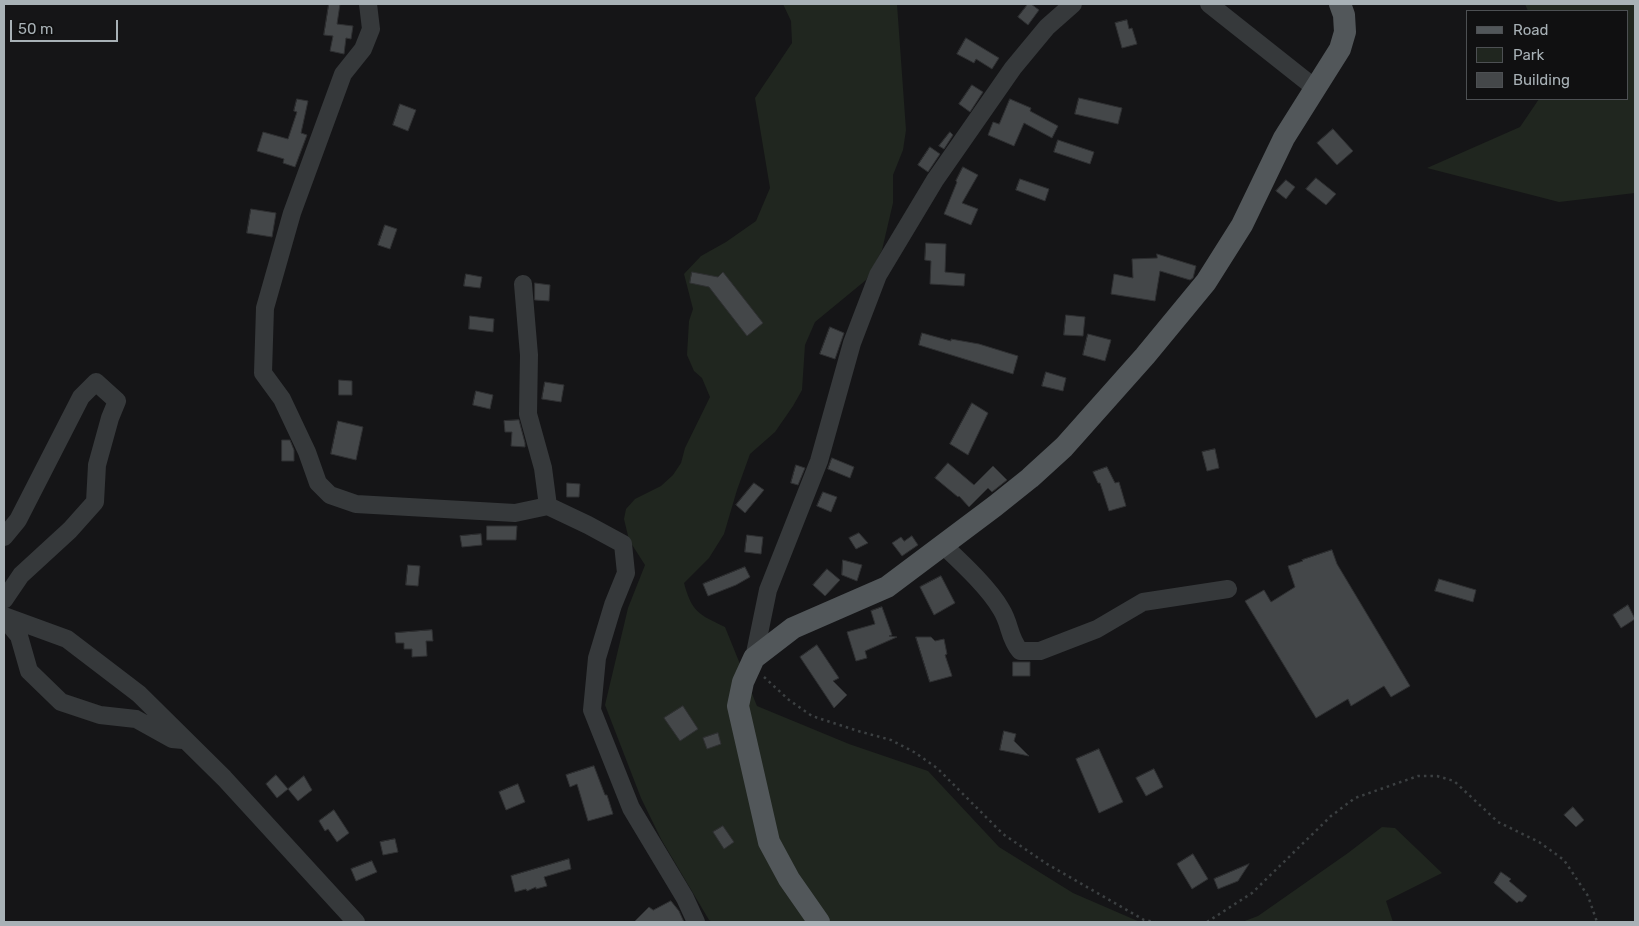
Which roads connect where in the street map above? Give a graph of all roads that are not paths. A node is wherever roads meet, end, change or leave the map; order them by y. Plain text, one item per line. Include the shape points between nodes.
1 (368, 4) edge
2 (1073, 4) edge
3 (1209, 4) edge
4 (1340, 4) edge
5 (1315, 88) junction
6 (523, 284) dead end
7 (548, 506) junction
8 (4, 537) edge
9 (944, 546) junction
10 (1228, 588) dead end
11 (4, 600) edge
12 (4, 617) edge
13 (752, 661) junction
14 (186, 740) junction
15 (356, 922) edge
16 (696, 922) edge
17 (819, 922) edge

1 - 7 street via 371,29 366,43 344,74 292,213 265,308 263,373 282,400 318,484 330,495 356,504 514,513
2 - 13 street via 1047,27 1013,68 935,180 878,275 852,343 819,461 768,590
3 - 5 street
4 - 5 main road via 1345,32 1340,49
5 - 9 main road via 1284,138 1242,225 1206,282 1064,447
6 - 7 street via 529,355 528,414 543,468
7 - 16 street via 623,544 626,573 597,658 592,710 631,808
8 - 11 street via 18,520 82,396 96,382 117,401 97,464 95,502 21,575
9 - 10 street via 1001,608 1013,642 1020,651 1040,651 1072,640 1142,602
9 - 13 main road via 887,587 793,628
12 - 14 street via 67,639 139,694
12 - 14 street via 19,636 29,671 61,702 100,715 136,719 172,739
13 - 17 main road via 738,706 769,842 789,879
14 - 15 street

